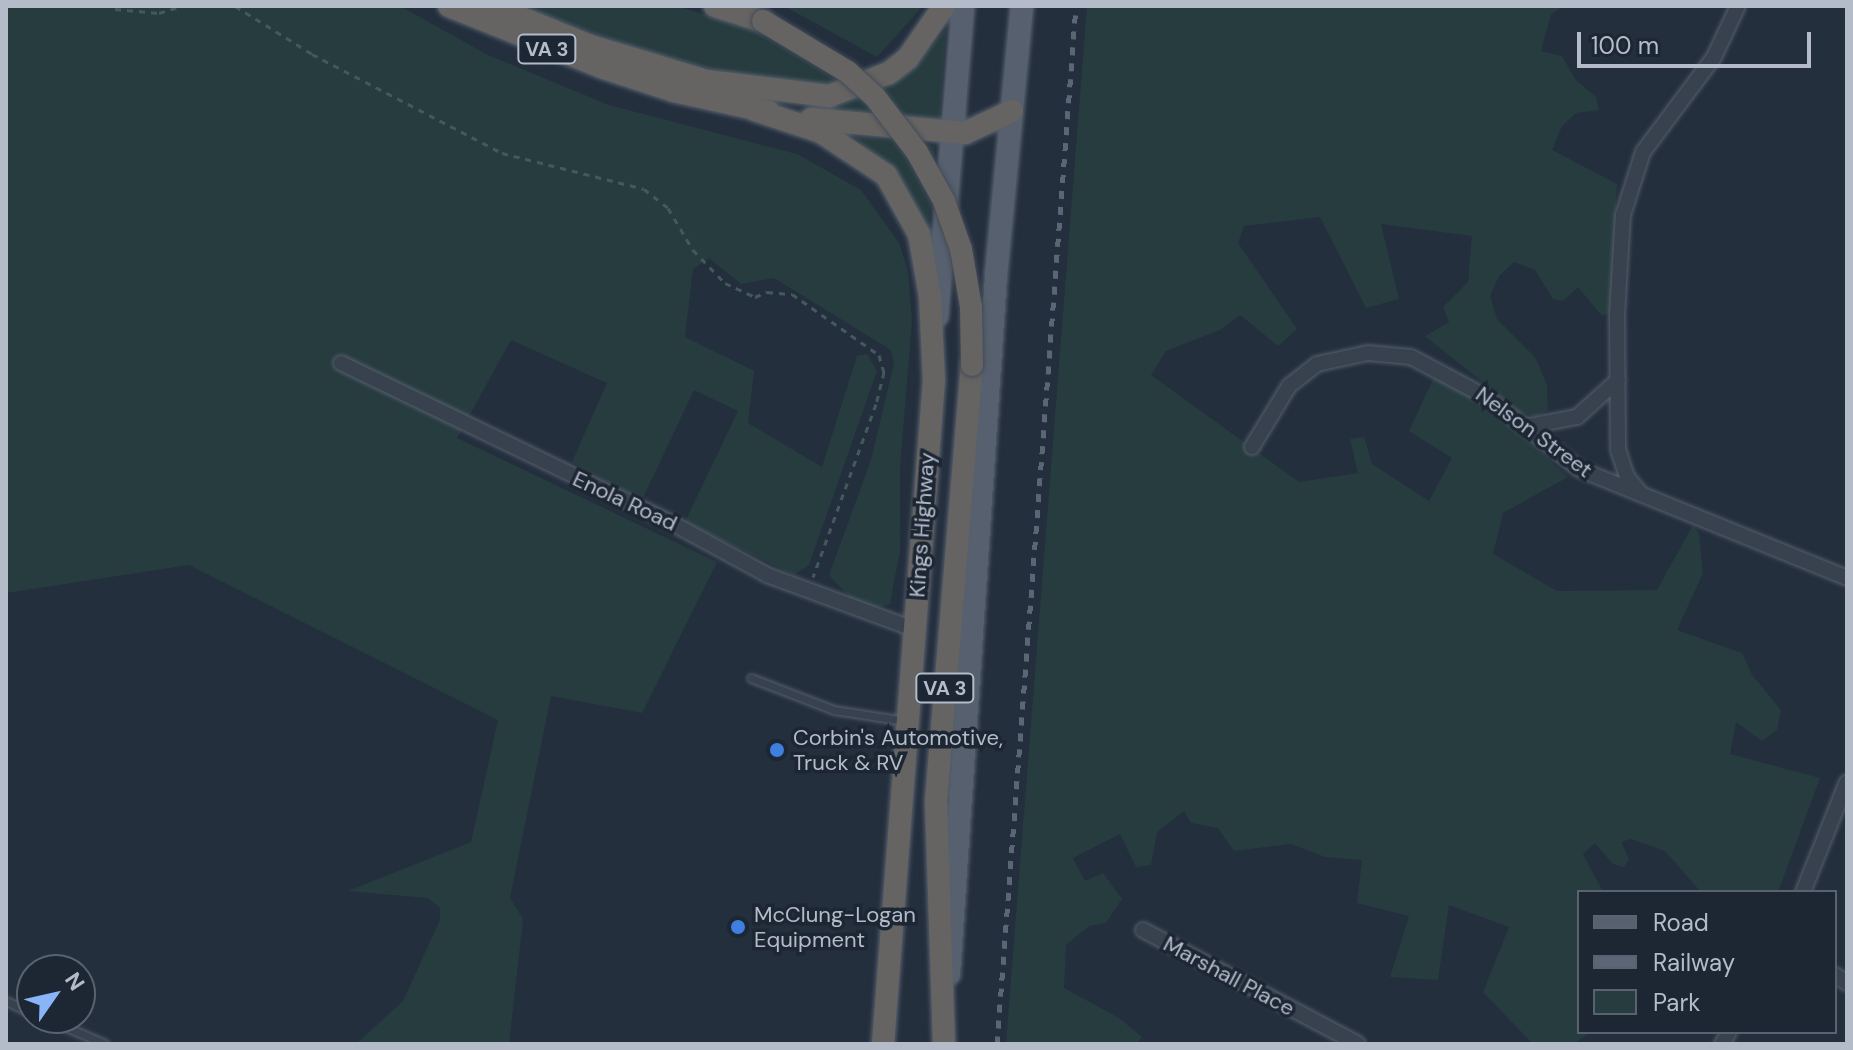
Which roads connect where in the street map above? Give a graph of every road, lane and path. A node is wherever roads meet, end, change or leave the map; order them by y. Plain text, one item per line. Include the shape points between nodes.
1 (182, 6) edge
2 (235, 6) edge
3 (449, 6) edge
4 (492, 6) edge
5 (715, 6) edge
6 (944, 6) edge
7 (963, 6) edge
8 (1022, 6) edge
9 (1738, 6) edge
10 (115, 9) dead end
11 (755, 110) junction
12 (1012, 111) junction
13 (950, 133) junction
14 (341, 363) dead end
15 (934, 380) junction
16 (1618, 380) junction
17 (1524, 427) junction
18 (1252, 447) dead end
19 (1643, 496) junction
20 (1847, 578) edge
21 (807, 592) junction
22 (914, 629) junction
23 (751, 678) dead end
24 (907, 721) junction
25 (1847, 782) edge
26 (1804, 890) edge
27 (1143, 930) dead end
28 (947, 1012) junction
29 (82, 1034) edge
30 (105, 1044) edge
31 (883, 1044) edge
32 (944, 1044) edge
33 (1358, 1044) edge

1 - 10 path via 159,13
2 - 21 path via 312,54 502,153 644,189 668,208 693,250 725,283 755,297 767,292 792,294 879,355 884,372 876,404
3 - 11 highway, VA 3 via 604,68
4 - 6 highway via 591,46 707,81 761,92 829,96 889,73 908,58
5 - 28 highway, VA 3, bridge via 763,21 848,72 875,97 917,152 944,201 961,249 971,307 972,365 936,801 935,893
7 - 13 main road, Kings Highway
8 - 12 main road
9 - 16 street via 1714,57 1654,133 1631,183 1619,247
11 - 13 highway
11 - 15 highway, VA 3 via 850,147 900,192 925,260
12 - 13 highway via 982,128
12 - 28 main road
13 - 15 main road, Kings Highway
14 - 21 street, Enola Road
15 - 22 highway, Kings Highway / VA 3
16 - 17 street via 1577,417
16 - 19 street via 1618,450 1627,477
17 - 18 street, Nelson Street via 1488,398 1427,362 1368,353 1335,357 1302,373 1282,395
17 - 19 street, Nelson Street via 1579,469
19 - 20 street, Nelson Street
21 - 22 street, Enola Road
22 - 24 highway, Kings Highway / VA 3
23 - 24 lane via 834,710
24 - 31 highway, Kings Highway / VA 3
25 - 26 street
27 - 33 street, Marshall Place
28 - 32 highway, VA 3
29 - 30 lane

